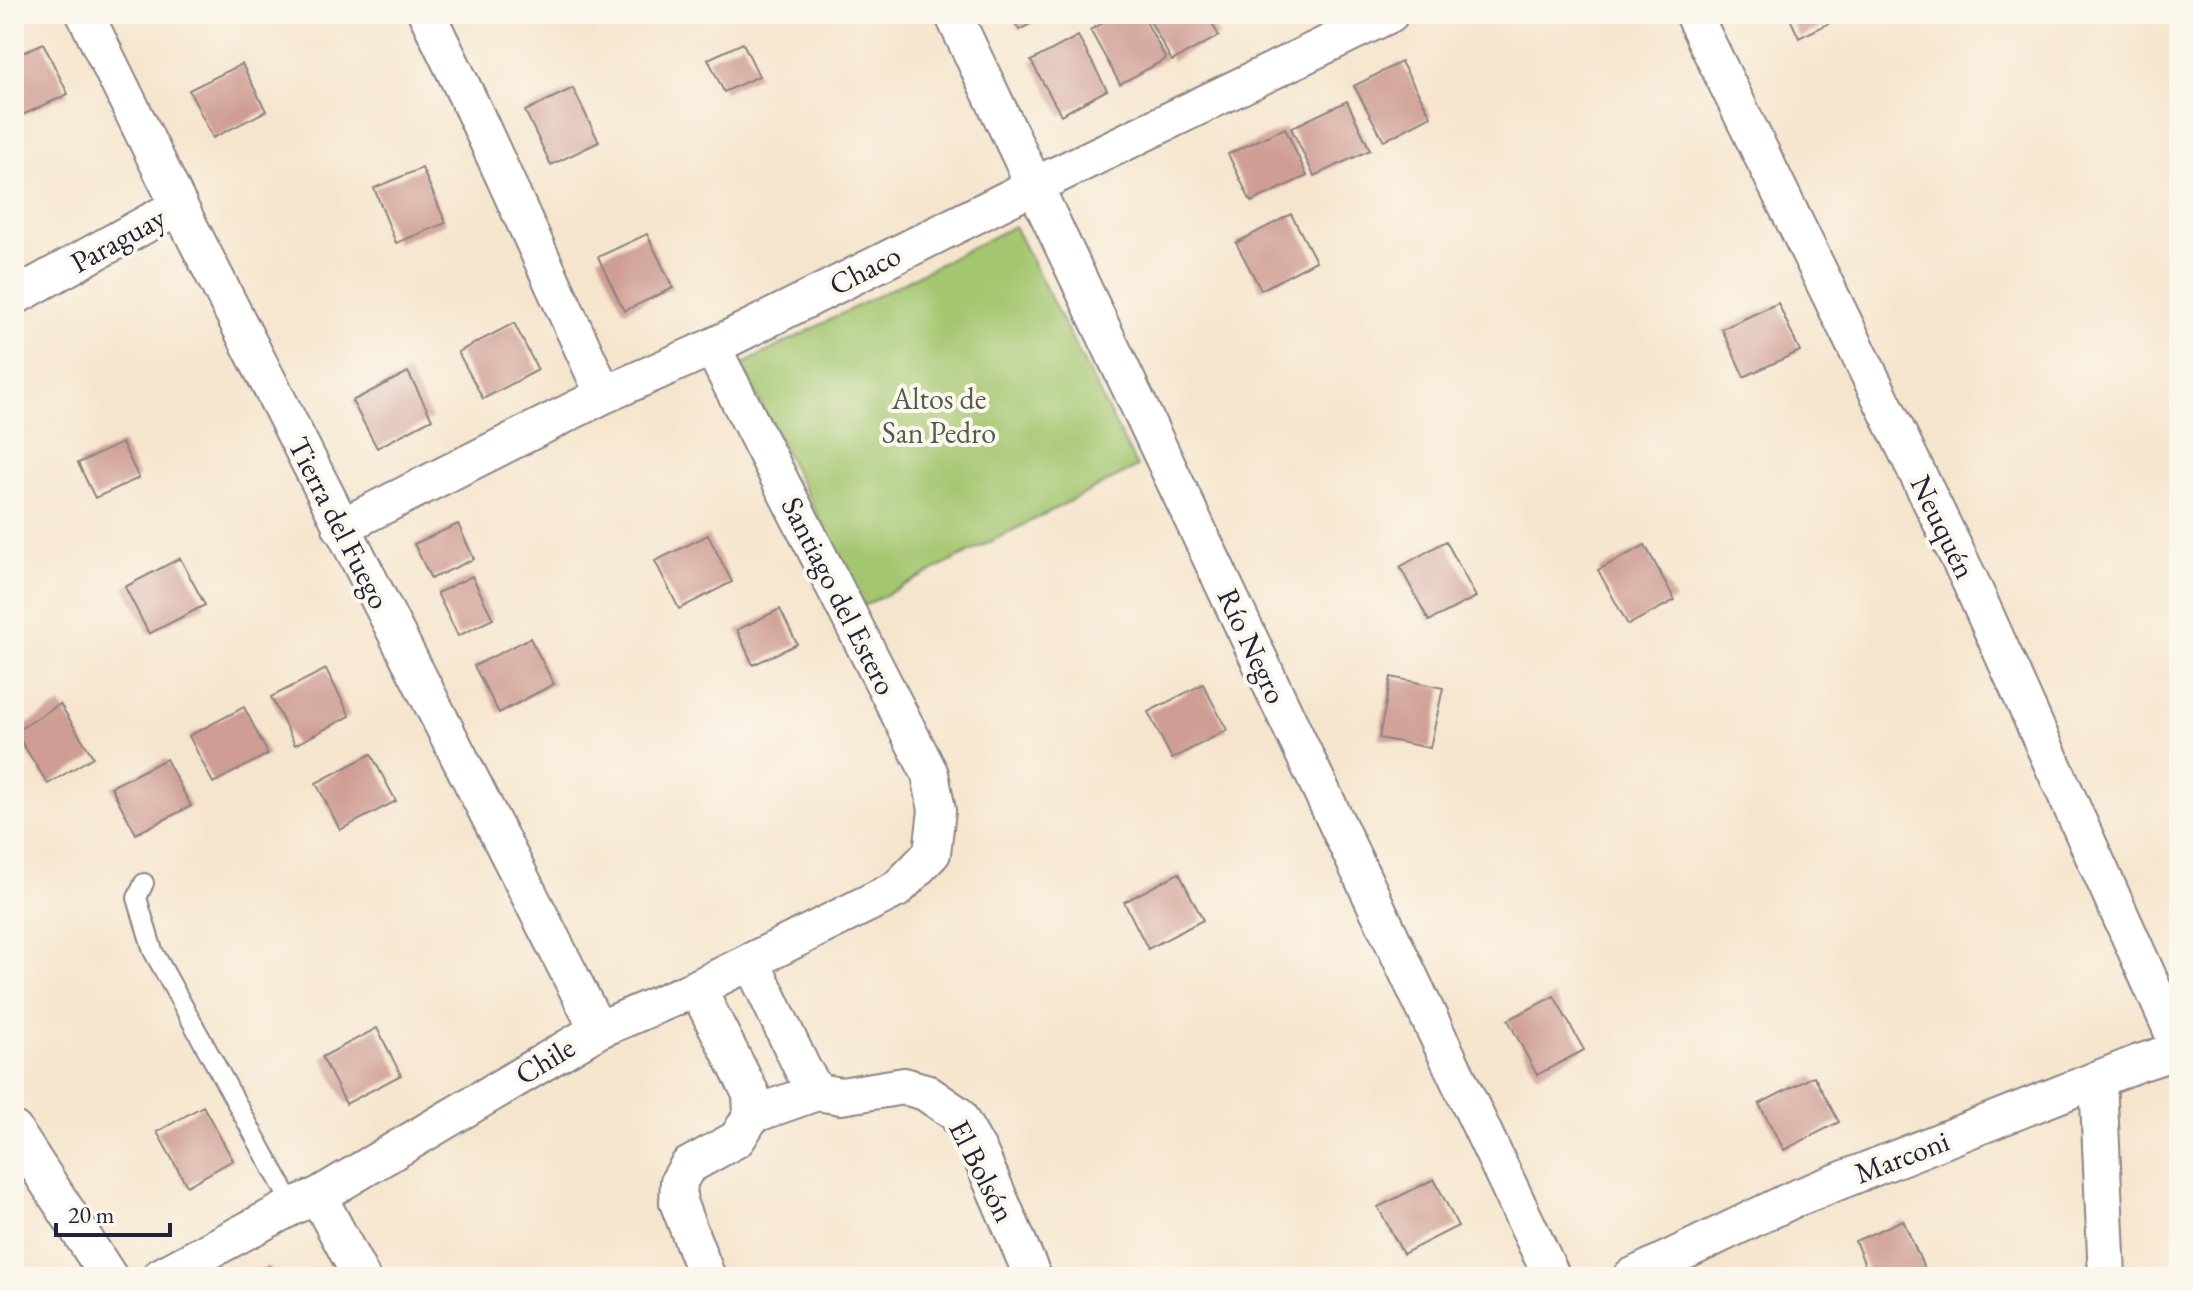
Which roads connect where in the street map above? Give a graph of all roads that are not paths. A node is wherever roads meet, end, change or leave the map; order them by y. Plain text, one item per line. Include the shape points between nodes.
1 (85, 14) edge
2 (427, 14) edge
3 (953, 14) edge
4 (1390, 14) edge
5 (1693, 14) edge
6 (1034, 186) junction
7 (179, 206) junction
8 (14, 297) edge
9 (712, 347) junction
10 (604, 395) junction
11 (341, 527) junction
12 (932, 853) joint
13 (144, 883) dead end
14 (751, 961) junction
15 (697, 988) junction
16 (598, 1030) junction
17 (2179, 1048) edge
18 (2098, 1079) junction
19 (817, 1092) junction
20 (752, 1115) junction
21 (14, 1130) edge
22 (306, 1201) junction
23 (109, 1277) edge
24 (160, 1277) edge
25 (361, 1277) edge
26 (707, 1277) edge
27 (1033, 1277) edge
28 (1552, 1277) edge
29 (1631, 1277) edge
30 (2107, 1277) edge

1 - 7 street, Tierra del Fuego
2 - 10 street
3 - 6 street, Río Negro
4 - 6 street, Chaco
5 - 17 street, Neuquén via 1971,583
6 - 9 street, Chaco
6 - 28 street, Río Negro
7 - 8 street, Paraguay
7 - 11 street, Tierra del Fuego
9 - 10 street, Chaco
9 - 12 street, Santiago del Estero via 930,774 937,810
10 - 11 street, Chaco
11 - 16 street, Tierra del Fuego
12 - 14 street, Chile via 897,889
13 - 22 lane via 137,898 153,951
14 - 15 street, Chile
14 - 19 street
15 - 16 street, Chile
15 - 20 street via 751,1094
16 - 22 street, Chile
17 - 18 street, Marconi
18 - 29 street, Marconi via 1794,1199
18 - 30 street
19 - 20 street
19 - 27 street, El Bolsón via 841,1096 904,1086 925,1092 957,1114
20 - 26 street via 737,1139 688,1166 679,1181 678,1202
21 - 23 street
22 - 24 street, Chile
22 - 25 street

